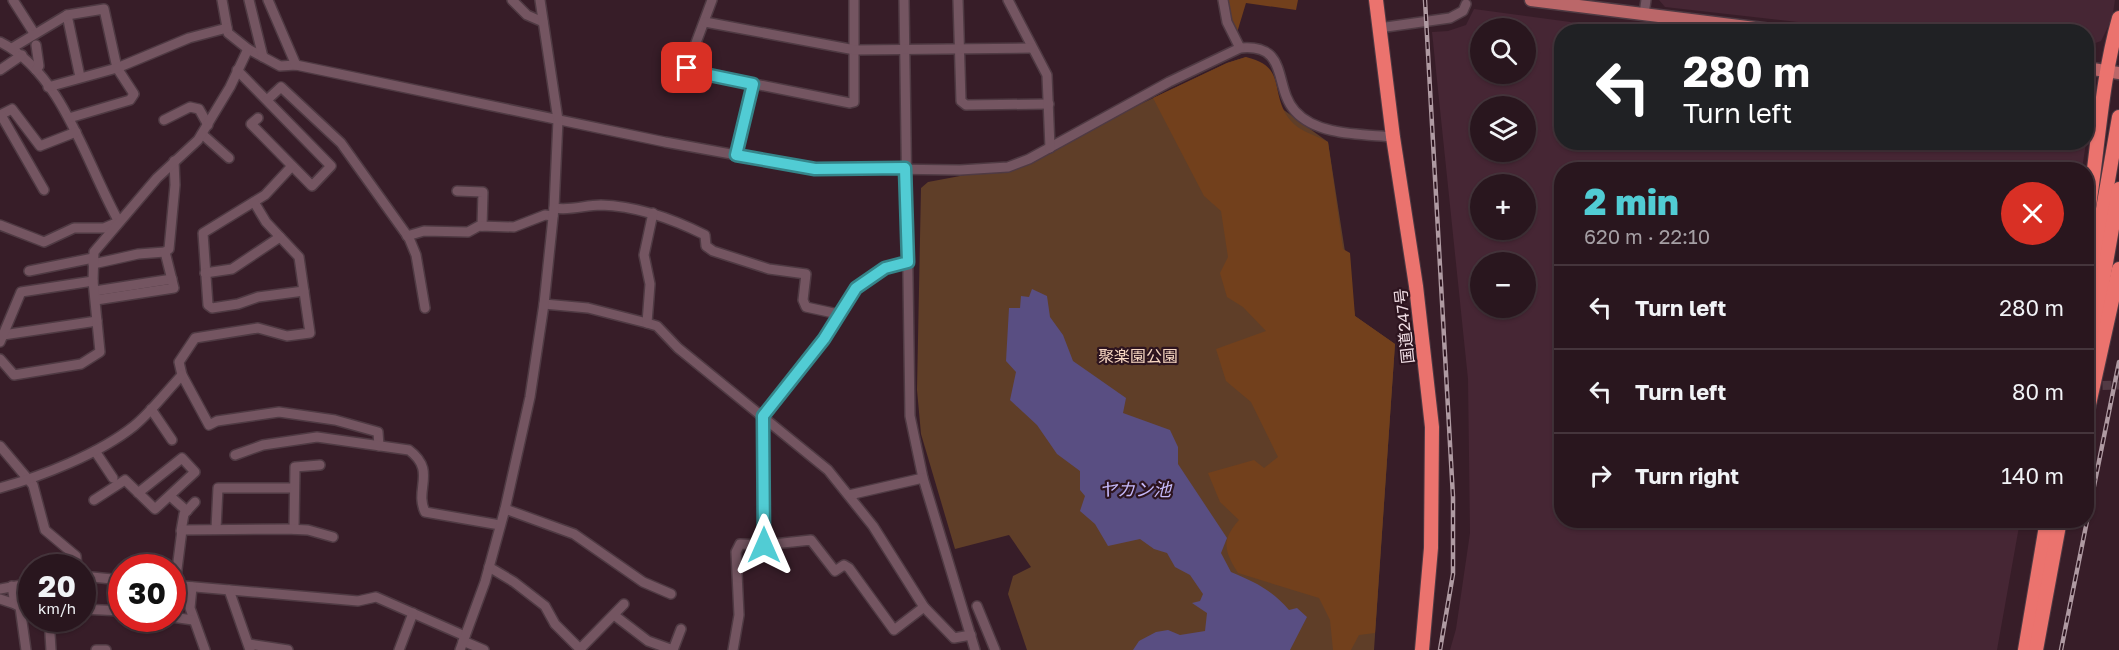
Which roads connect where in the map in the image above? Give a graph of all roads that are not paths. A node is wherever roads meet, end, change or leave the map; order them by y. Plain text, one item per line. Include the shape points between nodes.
1 (13, 0) edge
2 (222, 0) edge
3 (249, 0) edge
4 (268, 0) edge
5 (512, 0) edge
6 (540, 0) edge
7 (712, 0) edge
8 (854, 0) edge
9 (904, 0) edge
10 (958, 0) edge
11 (1008, 0) edge
12 (1223, 0) edge
13 (1376, 0) edge
14 (1531, 0) edge
15 (1646, 0) edge
16 (1466, 4) dead end
17 (1644, 14) junction
18 (67, 15) junction
19 (2119, 18) edge
20 (543, 22) junction
21 (705, 22) junction
22 (1723, 24) edge
23 (227, 28) junction
24 (1379, 28) junction
25 (34, 33) junction
26 (0, 42) edge
27 (36, 45) dead end
28 (12, 48) junction
29 (905, 48) junction
30 (958, 48) junction
31 (1032, 48) junction
32 (1240, 48) junction
33 (248, 49) junction
34 (855, 50) junction
35 (22, 56) junction
36 (263, 57) junction
37 (296, 65) junction
38 (117, 68) junction
39 (2094, 69) edge
40 (0, 70) edge
41 (36, 70) junction
42 (237, 70) junction
43 (2112, 72) edge
44 (80, 77) junction
45 (753, 84) junction
46 (48, 87) junction
47 (267, 100) junction
48 (1048, 104) junction
49 (0, 115) edge
50 (2094, 115) edge
51 (2119, 117) edge
52 (69, 118) junction
53 (258, 118) dead end
54 (164, 120) dead end
55 (558, 120) junction
56 (208, 125) junction
57 (76, 132) junction
58 (202, 134) junction
59 (1393, 137) junction
60 (1050, 148) junction
61 (2098, 148) junction
62 (736, 155) junction
63 (229, 158) dead end
64 (174, 161) junction
65 (292, 166) junction
66 (905, 168) junction
67 (2094, 174) edge
68 (2119, 189) edge
69 (44, 190) dead end
70 (457, 191) dead end
71 (254, 202) junction
72 (554, 212) junction
73 (653, 213) junction
74 (118, 222) junction
75 (0, 225) edge
76 (482, 226) junction
77 (407, 236) junction
78 (280, 237) junction
79 (165, 252) junction
80 (93, 261) junction
81 (2094, 261) edge
82 (908, 262) junction
83 (2119, 269) edge
84 (29, 271) dead end
85 (205, 273) junction
86 (95, 291) junction
87 (304, 291) junction
88 (544, 304) junction
89 (425, 308) dead end
90 (838, 314) junction
91 (97, 321) junction
92 (647, 323) junction
93 (2094, 331) edge
94 (2, 338) edge
95 (1, 363) edge
96 (182, 375) junction
97 (2094, 382) edge
98 (151, 409) junction
99 (763, 416) junction
100 (172, 440) dead end
101 (0, 446) edge
102 (380, 446) junction
103 (95, 451) junction
104 (235, 454) dead end
105 (320, 465) dead end
106 (113, 478) dead end
107 (923, 478) junction
108 (29, 480) junction
109 (0, 488) edge
110 (294, 488) junction
111 (138, 493) junction
112 (849, 495) junction
113 (170, 496) junction
114 (94, 500) dead end
115 (195, 502) dead end
116 (505, 509) junction
117 (187, 511) junction
118 (500, 525) junction
119 (2046, 528) edge
120 (2059, 528) edge
121 (216, 529) junction
122 (294, 529) junction
123 (181, 531) junction
124 (333, 537) dead end
125 (764, 545) junction
126 (73, 554) edge
127 (178, 554) edge
128 (489, 567) junction
129 (18, 585) edge
130 (12, 586) junction
131 (186, 586) edge
132 (192, 587) junction
133 (0, 589) edge
134 (229, 590) junction
135 (671, 594) dead end
136 (0, 599) edge
137 (15, 604) junction
138 (624, 604) dead end
139 (977, 606) dead end
140 (924, 608) junction
141 (413, 613) junction
142 (614, 615) junction
143 (186, 619) edge
144 (193, 620) junction
145 (681, 629) dead end
146 (50, 632) edge
147 (971, 635) junction
148 (462, 642) edge
149 (249, 647) edge
150 (26, 650) edge
151 (51, 650) edge
152 (96, 650) edge
153 (106, 650) edge
154 (205, 650) edge
155 (288, 650) edge
156 (399, 650) edge
157 (484, 650) edge
158 (581, 650) edge
159 (673, 650) edge
160 (733, 650) edge
161 (975, 650) edge
162 (995, 650) edge
163 (1422, 650) edge
164 (2025, 650) edge
165 (2036, 650) edge

1 - 25 street
2 - 23 street
3 - 36 street
4 - 37 street
5 - 20 street via 526,15
6 - 20 street
7 - 21 street
8 - 34 street
9 - 29 street
10 - 30 street
11 - 31 street
12 - 32 street via 1227,22
13 - 24 highway, 国道247号
14 - 17 main road
15 - 17 street
16 - 24 street via 1463,11 1450,18
17 - 22 main road
18 - 25 street
18 - 38 street via 104,9
18 - 44 street
19 - 43 highway
20 - 55 street
21 - 34 street
21 - 45 street via 687,68
23 - 33 street via 235,41
23 - 38 street via 189,38
24 - 59 highway, 国道247号
25 - 28 street
26 - 28 street
27 - 41 street
28 - 35 street
29 - 30 street
29 - 34 street
29 - 66 street
30 - 31 street
30 - 48 street via 963,103
31 - 48 street via 1047,75
32 - 59 street via 1261,49 1277,63 1294,111 1314,124
32 - 60 street
33 - 36 street
33 - 42 street
34 - 45 street via 854,102
35 - 40 street
35 - 41 street
36 - 37 street via 280,66
37 - 55 street
38 - 44 street
38 - 52 street via 134,94 130,100
39 - 43 main road
41 - 46 street
42 - 47 street
42 - 56 street
43 - 61 highway
44 - 46 street
45 - 62 street
46 - 52 street
47 - 65 street via 331,166 312,186
47 - 77 street via 281,87 327,128
48 - 60 street
49 - 57 street via 12,109 40,146
49 - 69 street
50 - 61 highway
51 - 81 highway
52 - 57 street
53 - 65 street via 251,124
54 - 56 street via 190,107 199,109
55 - 62 street
55 - 72 street
56 - 58 street
57 - 74 street
58 - 63 street
58 - 64 street
59 - 163 highway, 国道247号 via 1432,427 1431,548
60 - 66 street via 1008,167
61 - 67 highway
62 - 66 street via 815,169
64 - 74 street
64 - 79 street via 169,249
65 - 71 street
66 - 82 street
68 - 93 highway
70 - 76 street via 483,192
71 - 78 street
71 - 85 street via 203,233
72 - 73 street via 600,205
72 - 76 street via 514,227
72 - 88 street
73 - 90 street via 705,235 706,246 713,251 806,274 806,307
73 - 92 street via 644,255 650,284
74 - 75 street via 104,228 74,228 44,242
74 - 80 street via 94,252
76 - 77 street via 468,231 424,231
77 - 89 street via 416,255
78 - 85 street via 232,269
78 - 87 street via 299,257
79 - 80 street
79 - 86 street via 174,288
80 - 84 street
80 - 86 street
82 - 90 street via 885,268 856,288
82 - 107 street via 910,416
83 - 97 highway
85 - 87 street via 208,308
86 - 91 street
86 - 94 street via 21,292
87 - 96 street via 310,333 286,336 258,328 195,338 179,362
88 - 92 street via 588,308
88 - 116 street via 530,397
90 - 99 street via 824,339
91 - 94 street
91 - 95 street via 100,352 81,364 14,375
92 - 99 street via 657,327
96 - 98 street
96 - 102 street via 209,425 279,412 335,420 378,432
98 - 100 street
98 - 103 street via 134,426
99 - 112 street via 828,470
99 - 125 street
101 - 108 street
102 - 104 street via 317,437 263,445
102 - 118 street via 409,450 416,455 425,477 424,512
103 - 106 street
103 - 108 street
105 - 110 street via 296,467
107 - 112 street
107 - 147 street
108 - 109 street
108 - 126 street via 45,530
110 - 121 street via 218,488
110 - 122 street
111 - 113 street via 155,509
111 - 113 street via 182,458 195,472
111 - 114 street via 125,480
112 - 140 street
113 - 117 street
115 - 117 street
116 - 118 street
116 - 135 street via 574,534 643,582
117 - 123 street
118 - 128 street
119 - 164 highway
120 - 165 highway
121 - 122 street
121 - 123 street
122 - 124 street
123 - 127 street
125 - 140 street via 811,540 835,571 844,565 849,568 894,630
125 - 160 street via 741,544 736,552 739,615
128 - 148 street
128 - 158 street via 545,606 555,624
129 - 130 street
130 - 133 street
130 - 137 street
131 - 132 street
132 - 134 street
132 - 144 street
134 - 141 street via 358,601 376,597
134 - 149 street
136 - 137 street
137 - 150 street via 20,607
138 - 142 street
139 - 162 street
140 - 147 street via 954,638
141 - 148 street
141 - 156 street
142 - 158 street
142 - 159 street via 648,641
143 - 144 street
144 - 154 street
145 - 159 street
146 - 151 street
147 - 161 street
148 - 157 street
149 - 155 street
152 - 153 street

